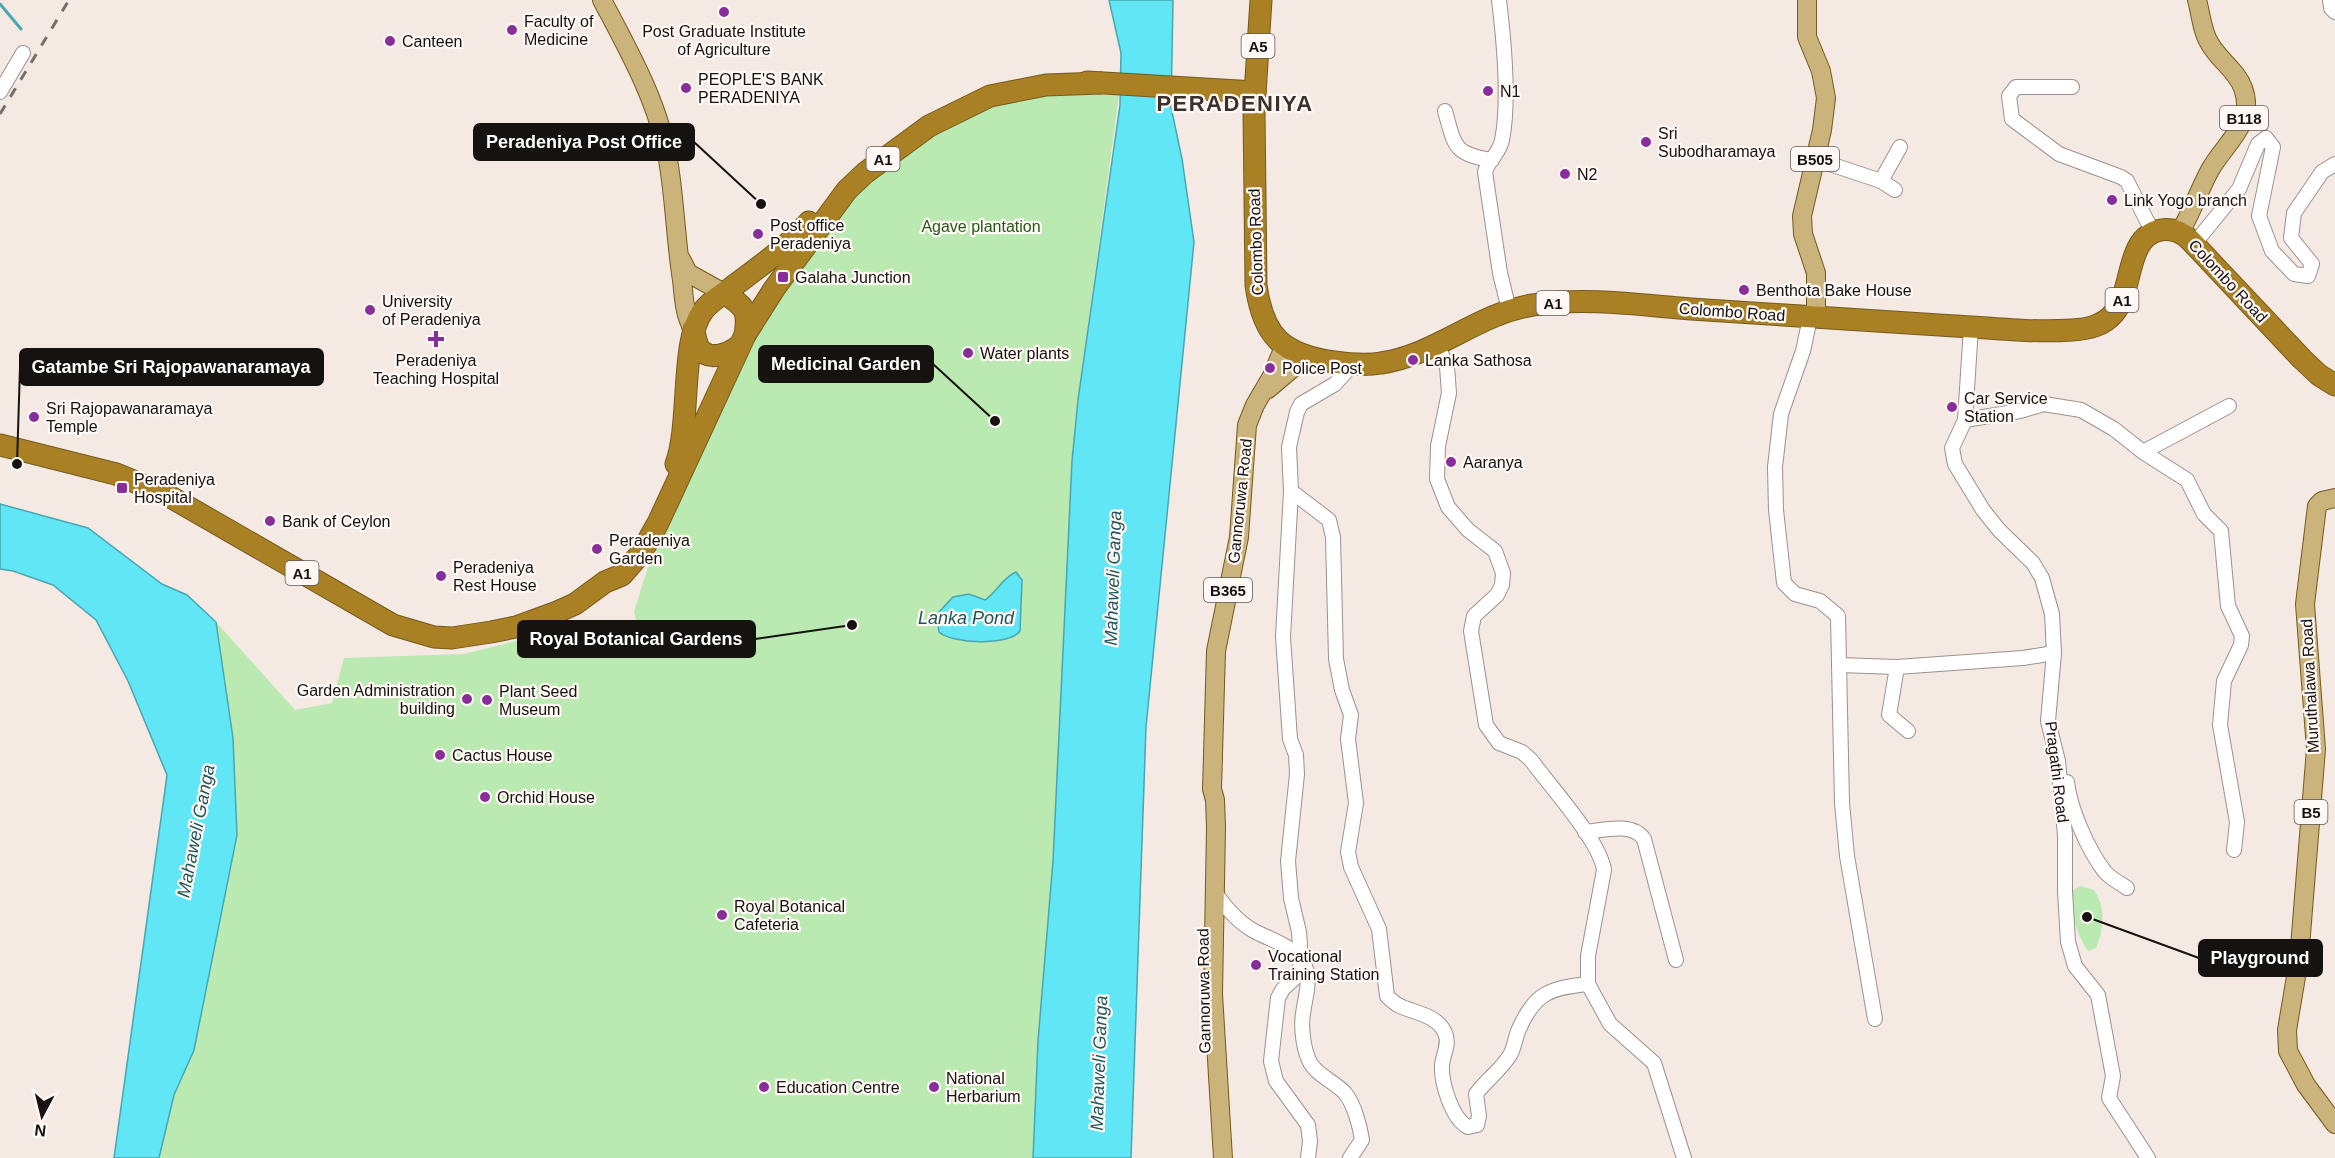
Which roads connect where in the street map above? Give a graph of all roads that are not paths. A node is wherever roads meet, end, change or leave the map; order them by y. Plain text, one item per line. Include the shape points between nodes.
1 (602, 0) edge
2 (1261, 0) edge
3 (1499, 0) edge
4 (1807, 0) edge
5 (2197, 0) edge
6 (2330, 0) edge
7 (2335, 12) edge
8 (23, 52) dead end
9 (1101, 83) junction
10 (2072, 87) dead end
11 (0, 92) edge
12 (1255, 92) junction
13 (1445, 111) dead end
14 (1900, 147) dead end
15 (1815, 159) junction
16 (1491, 160) junction
17 (2335, 164) edge
18 (1881, 181) junction
19 (1895, 190) dead end
20 (2153, 233) junction
21 (2187, 238) junction
22 (678, 252) junction
23 (724, 293) junction
24 (1509, 310) junction
25 (1813, 318) junction
26 (1971, 327) junction
27 (693, 329) junction
28 (742, 340) junction
29 (1437, 344) junction
30 (1284, 346) junction
31 (1307, 356) junction
32 (1353, 364) junction
33 (2335, 385) edge
34 (1262, 394) junction
35 (2229, 406) dead end
36 (1965, 420) junction
37 (0, 445) edge
38 (2144, 452) junction
39 (1291, 491) junction
40 (2335, 498) edge
41 (605, 582) junction
42 (2054, 653) junction
43 (1839, 665) junction
44 (1897, 667) junction
45 (2049, 713) junction
46 (1908, 731) dead end
47 (1212, 789) junction
48 (1586, 832) junction
49 (2234, 850) dead end
50 (2127, 888) dead end
51 (1214, 891) junction
52 (1301, 959) junction
53 (1676, 960) dead end
54 (1588, 984) junction
55 (1875, 1019) dead end
56 (2335, 1124) edge
57 (1216, 1130) junction
58 (1212, 1158) edge
59 (1223, 1158) edge
60 (1308, 1158) edge
61 (1350, 1158) edge
62 (1684, 1158) edge
63 (2148, 1158) edge

1 - 22 main road via 655,111 669,164
2 - 12 highway, A5
3 - 16 street via 1505,109 1502,141 1498,154
4 - 15 main road, B505 via 1806,29 1826,98
5 - 21 main road, B118 via 2209,44 2243,87 2246,111 2240,130 2210,170
6 - 7 street
8 - 11 street
9 - 12 highway, A1
9 - 23 highway, A1 via 1044,78 989,87 944,107 877,150 828,197 789,243
9 - 28 highway, A1 via 1046,85 990,96 950,115 894,150 865,172 832,208
10 - 20 street via 2016,87 2009,96 2012,119 2059,154 2127,181
12 - 30 highway, Colombo Road / A1 via 1256,285 1264,321
13 - 16 street via 1461,152
14 - 18 street
15 - 18 street
15 - 25 main road, B505 via 1802,224 1816,273
16 - 24 street via 1485,172
17 - 21 street via 2322,172 2294,213 2291,238 2312,264 2308,276 2294,274 2272,251 2259,216 2272,147 2266,138 2258,144 2239,189
18 - 19 street
20 - 21 highway, Colombo Road via 2169,229
20 - 26 highway, Colombo Road / A1 via 2139,246 2119,305 2099,325 2068,330
21 - 33 highway, Colombo Road via 2294,351
22 - 23 main road via 688,273
22 - 27 main road via 687,319
23 - 27 highway, A1 via 702,311
23 - 28 highway via 743,307 748,317
24 - 25 highway, Colombo Road / A1 via 1576,302
24 - 29 highway, Colombo Road / A1
25 - 26 highway, Colombo Road / A1
25 - 43 street via 1781,414 1775,466 1776,510 1784,583 1795,594 1820,601 1838,616
26 - 36 street, Pragathi Road
27 - 28 highway via 699,348 718,356
27 - 41 highway, A1 via 678,457 660,499
28 - 41 highway, A1 via 641,553 622,575
29 - 32 highway, Colombo Road / A1 via 1392,361
29 - 48 street via 1447,367 1449,393 1438,446 1437,479 1448,507 1495,552 1503,573 1497,595 1474,616 1471,632 1486,725 1499,743 1531,760
30 - 31 highway, Colombo Road / A1
30 - 34 main road, Gannoruwa Road / B365
31 - 32 highway, Colombo Road / A1
31 - 34 main road, Gannoruwa Road / B365
32 - 39 street via 1335,384 1301,404 1297,412 1289,447
34 - 47 main road, Gannoruwa Road / B365 via 1247,425 1239,537 1216,651
35 - 38 street
36 - 38 street via 2044,404 2081,411
36 - 42 street, Pragathi Road via 1952,447 1955,464 1998,530 2033,563 2042,578 2052,614
37 - 41 highway, A1 via 116,474 167,495 377,617 424,634 452,638 516,627 575,604
38 - 49 street via 2187,480 2204,514 2221,531 2228,606 2242,636 2224,681 2220,725 2237,822
39 - 52 street via 1283,637 1290,739 1297,774 1288,861
39 - 54 street via 1329,520 1334,537 1336,659 1351,715 1348,739 1356,802 1348,852 1351,867 1379,929 1387,996 1396,1004 1427,1016 1444,1031 1447,1043 1442,1083 1460,1123 1468,1127 1477,1125 1476,1094 1512,1052 1532,1006 1544,993
40 - 56 main road, Muruthalawa Road / B5 via 2317,506 2305,604 2316,749 2299,959 2287,1030 2288,1051
42 - 44 street
42 - 45 street, Pragathi Road
43 - 44 street
43 - 55 street via 1847,856
44 - 46 street via 1889,715
45 - 50 street via 2066,770 2068,792 2085,838 2106,873
45 - 63 street, Pragathi Road via 2065,835 2068,942 2075,966 2098,995 2113,1076 2109,1098
47 - 51 main road, Gannoruwa Road / B365 via 1216,827
47 - 57 main road, Gannoruwa Road / B365 via 1207,816 1202,978 1204,1047
48 - 53 street via 1640,832
48 - 54 street via 1604,870 1588,956
51 - 52 street via 1239,920
51 - 57 main road, Gannoruwa Road / B365
52 - 60 street via 1298,975 1278,998 1271,1061 1275,1081 1308,1125
52 - 61 street via 1307,970 1302,1017 1307,1056 1315,1070 1345,1094 1352,1106 1362,1140
54 - 62 street via 1610,1023 1654,1063
57 - 58 main road, Gannoruwa Road / B365
57 - 59 main road, Gannoruwa Road / B365

